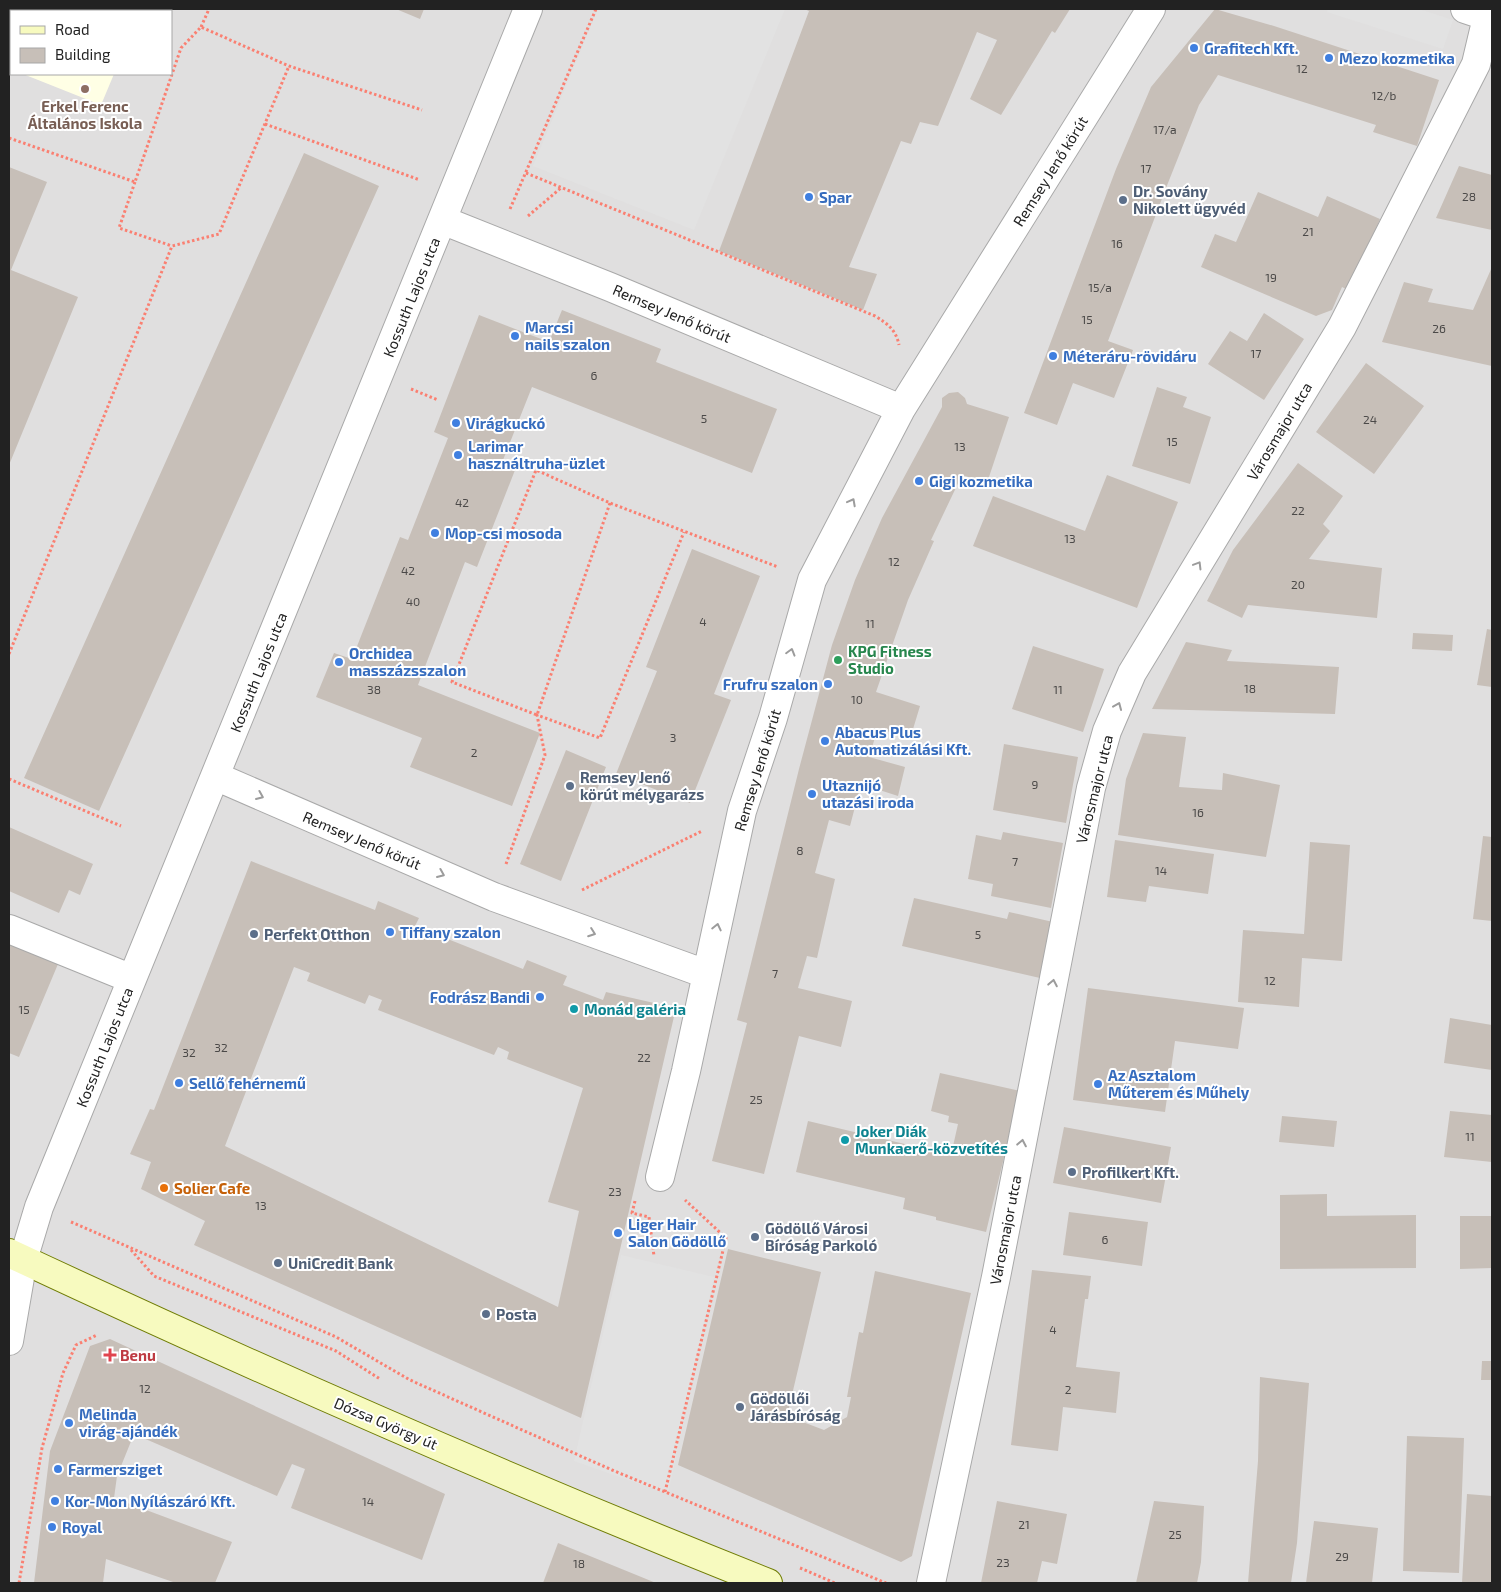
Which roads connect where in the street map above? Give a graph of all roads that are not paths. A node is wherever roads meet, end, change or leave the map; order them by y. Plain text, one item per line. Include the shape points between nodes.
1 (528, 9) edge
2 (1151, 9) edge
3 (1484, 13) edge
4 (442, 220) junction
5 (901, 409) junction
6 (215, 776) junction
7 (9, 928) edge
8 (706, 974) junction
9 (132, 978) junction
10 (660, 1177) road end
11 (16, 1256) edge
12 (9, 1341) edge
13 (768, 1583) edge
14 (931, 1583) edge

1 - 4 street, Kossuth Lajos utca
2 - 5 street, Remsey Jenő körút
14 -> 3 street, Városmajor utca via 996,1277 1091,788 1107,731 1132,673 1342,327 1476,64
4 - 5 street, Remsey Jenő körút
4 - 6 street, Kossuth Lajos utca
8 -> 5 street, Remsey Jenő körút via 742,811 773,718 812,580
6 -> 8 street, Remsey Jenő körút via 494,897
6 - 9 street, Kossuth Lajos utca
7 - 9 street
8 - 10 street, Remsey Jenő körút
9 - 11 street, Kossuth Lajos utca
11 - 12 street, Kossuth Lajos utca
11 - 13 main road, Dózsa György út via 368,1416

